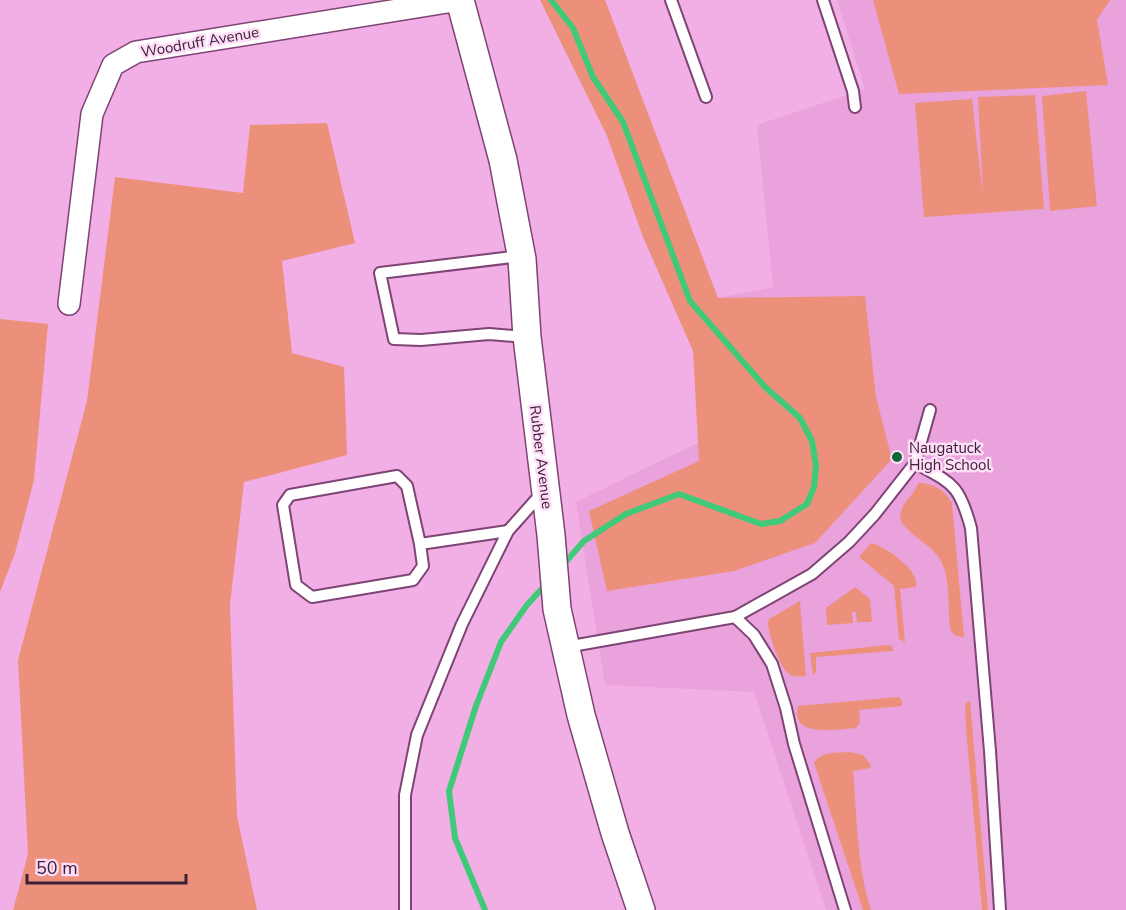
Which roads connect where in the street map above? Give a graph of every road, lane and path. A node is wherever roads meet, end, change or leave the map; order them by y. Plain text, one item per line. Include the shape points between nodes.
1 (460, 0) edge
2 (671, 0) edge
3 (823, 0) edge
4 (706, 97) dead end
5 (855, 107) dead end
6 (521, 256) junction
7 (69, 304) dead end
8 (527, 337) junction
9 (930, 410) dead end
10 (915, 463) junction
11 (546, 489) junction
12 (508, 531) junction
13 (420, 544) junction
14 (735, 617) junction
15 (565, 647) junction
16 (405, 910) edge
17 (641, 910) edge
18 (845, 910) edge
19 (1000, 910) edge

1 - 6 street, Rubber Avenue via 503,160
1 - 7 street, Woodruff Avenue via 136,52 113,65 92,114
2 - 4 lane
3 - 5 lane
6 - 8 street, Rubber Avenue
6 - 8 lane via 380,273 394,339 489,334
8 - 11 street, Rubber Avenue
9 - 10 lane
10 - 14 lane via 875,514 832,558 812,574
10 - 19 lane via 952,483 964,502 971,528
11 - 12 lane
11 - 15 street, Rubber Avenue via 557,609
12 - 13 lane
12 - 16 lane via 462,624 417,735 405,795
13 - 13 lane via 408,486 397,476 290,495 283,505 296,585 312,597 413,580 423,566
14 - 15 lane
14 - 18 lane via 754,635 772,664
15 - 17 street, Rubber Avenue via 615,833

